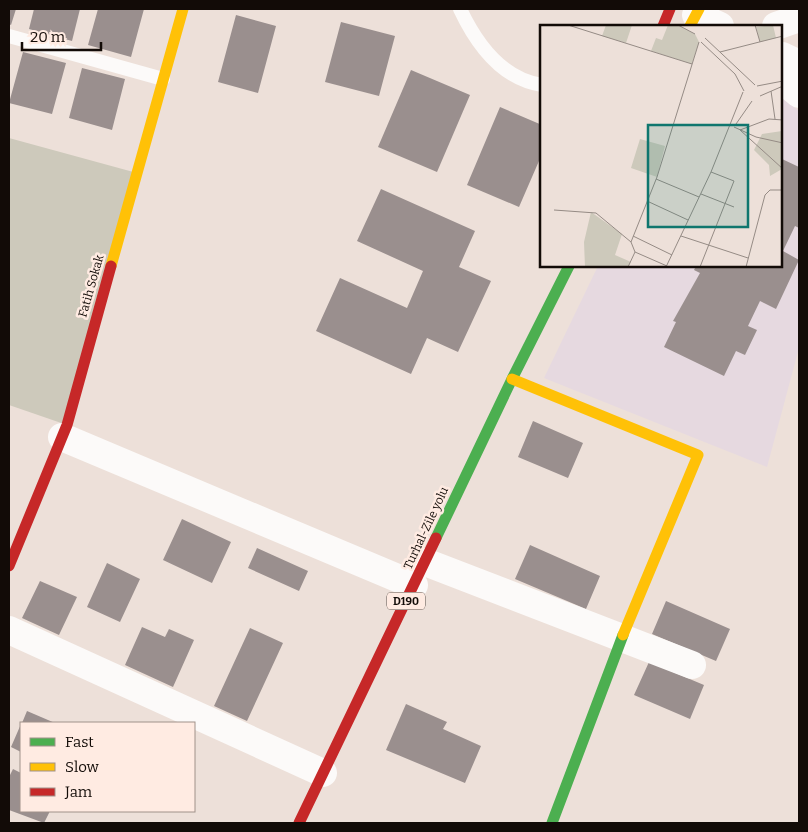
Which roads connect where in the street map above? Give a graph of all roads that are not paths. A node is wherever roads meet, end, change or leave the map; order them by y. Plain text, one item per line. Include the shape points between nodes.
1 (183, 9) edge
2 (460, 9) edge
3 (695, 17) edge
4 (799, 18) edge
5 (667, 25) edge
6 (779, 25) edge
7 (9, 36) edge
8 (783, 56) edge
9 (799, 64) edge
10 (163, 78) junction
11 (783, 81) edge
12 (540, 84) edge
13 (799, 94) edge
14 (559, 268) edge
15 (567, 268) edge
16 (512, 379) junction
17 (62, 437) junction
18 (9, 566) edge
19 (419, 573) junction
20 (9, 630) edge
21 (622, 638) junction
22 (692, 665) dead end
23 (323, 773) junction
24 (299, 823) edge
25 (552, 823) edge

1 - 10 main road, Fatih Sokak
2 - 12 lane via 471,32 490,58 510,72
3 - 5 main road
4 - 6 street
7 - 10 lane
8 - 9 street
10 - 17 main road, Fatih Sokak
11 - 13 street
14 - 16 main road, D190
15 - 16 main road, D190
16 - 19 main road, Turhal-Zile yolu / D190
16 - 21 main road via 698,455
17 - 18 main road, Fatih Sokak
17 - 19 street
19 - 21 street
19 - 23 main road, Turhal-Zile yolu / D190
20 - 23 street
21 - 22 street
21 - 25 main road
23 - 24 main road, Turhal-Zile yolu / D190

